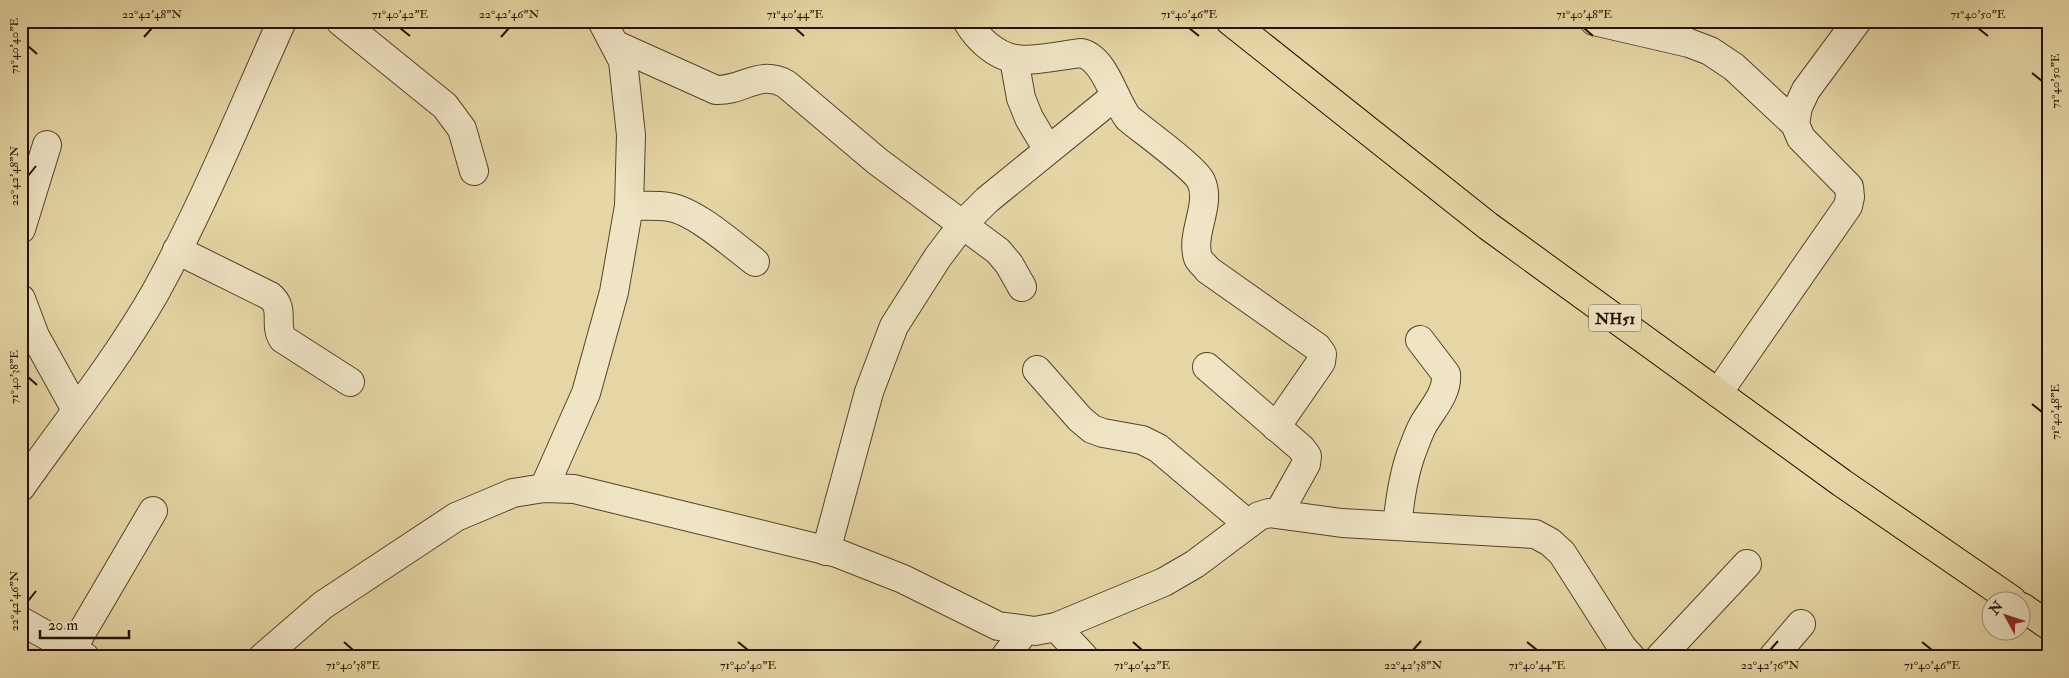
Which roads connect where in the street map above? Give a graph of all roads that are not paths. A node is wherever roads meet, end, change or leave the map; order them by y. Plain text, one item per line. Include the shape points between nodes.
1 (282, 21) edge
2 (340, 21) edge
3 (967, 21) edge
4 (1230, 21) edge
5 (1594, 21) edge
6 (1857, 21) edge
7 (609, 29) edge
8 (1014, 59) junction
9 (1115, 96) junction
10 (1796, 124) junction
11 (47, 145) dead end
12 (1048, 150) junction
13 (474, 171) dead end
14 (629, 206) junction
15 (963, 224) junction
16 (21, 229) edge
17 (177, 250) junction
18 (755, 262) dead end
19 (1022, 287) dead end
20 (21, 298) edge
21 (1420, 340) dead end
22 (1207, 367) dead end
23 (1037, 370) dead end
24 (350, 382) dead end
25 (1718, 393) junction
26 (76, 410) junction
27 (1276, 427) junction
28 (21, 487) edge
29 (544, 488) junction
30 (153, 511) dead end
31 (1278, 514) junction
32 (1248, 524) junction
33 (1397, 526) junction
34 (826, 550) junction
35 (1747, 564) dead end
36 (1997, 590) edge
37 (2032, 614) edge
38 (21, 621) edge
39 (1801, 624) dead end
40 (2048, 625) edge
41 (1056, 627) junction
42 (1025, 630) junction
43 (78, 653) edge
44 (263, 657) edge
45 (1005, 657) edge
46 (1084, 657) edge
47 (1631, 657) edge
48 (1660, 657) edge
49 (1773, 657) edge

1 - 17 street
2 - 13 street via 445,106 462,129
3 - 8 street via 989,46
4 - 25 highway, NH51 via 1488,226
5 - 10 street via 1710,51 1734,67
6 - 10 street via 1806,90 1798,107
7 - 14 street via 623,61 631,135
7 - 15 street via 716,90 776,78 877,161
8 - 9 street via 1090,54 1097,60
8 - 12 street via 1021,98
9 - 12 street
9 - 27 street via 1128,118 1201,181 1204,196 1196,245 1199,259 1208,270 1322,354 1321,362
10 - 25 street via 1801,138 1849,187 1848,206
11 - 16 street
12 - 15 street
14 - 18 street via 669,207 684,211
14 - 29 street via 614,292 586,393
15 - 19 street via 998,251
15 - 34 street via 894,326 869,392
17 - 24 street via 270,296 278,306 283,339
17 - 26 street via 122,346
20 - 26 street via 36,336
21 - 33 street via 1446,374 1447,380 1410,456
22 - 27 street
23 - 32 street via 1092,429 1142,440 1158,448
25 - 36 highway, NH51
26 - 28 street
27 - 31 street via 1307,456 1306,464
29 - 34 street via 574,489
29 - 44 street via 513,494 456,517 323,605
30 - 43 street
31 - 32 street via 1259,516
31 - 33 street via 1342,523
32 - 41 street via 1195,564 1164,582
33 - 47 street via 1535,534 1550,542 1562,553
34 - 42 street via 903,579 998,626
35 - 48 street
37 - 40 highway
38 - 43 street
39 - 49 street
41 - 42 street
41 - 46 street
42 - 45 street

